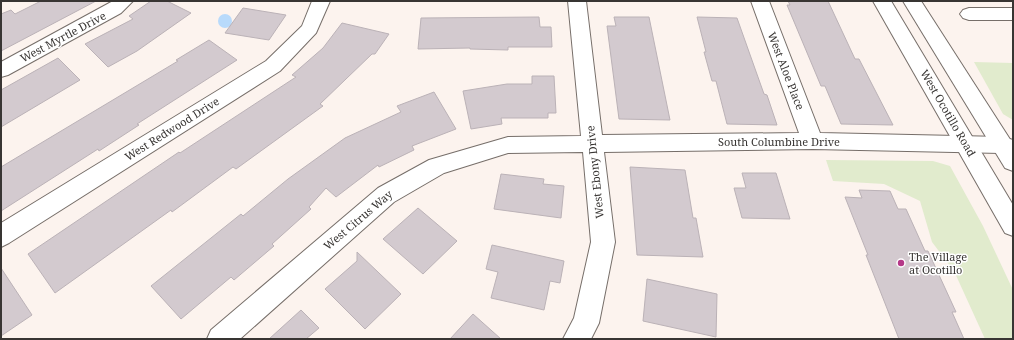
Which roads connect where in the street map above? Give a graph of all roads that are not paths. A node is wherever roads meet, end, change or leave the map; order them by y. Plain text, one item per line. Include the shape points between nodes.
1 (124, 1) edge
2 (321, 1) edge
3 (577, 1) edge
4 (760, 1) edge
5 (882, 1) edge
6 (912, 1) edge
7 (969, 14) dead end
8 (1013, 14) edge
9 (1, 70) edge
10 (813, 141) junction
11 (592, 143) junction
12 (966, 145) junction
13 (1010, 150) edge
14 (1013, 226) edge
15 (1, 236) edge
16 (220, 339) edge
17 (576, 339) edge

1 - 9 street, West Myrtle Drive via 115,9
2 - 15 street, West Redwood Drive via 310,29 273,66
3 - 11 street, West Ebony Drive
4 - 10 street, West Aloe Place
5 - 12 street, West Ocotillo Road
6 - 13 street
7 - 8 street
10 - 11 street, South Columbine Drive
10 - 12 street, South Columbine Drive
11 - 16 street, West Citrus Way via 508,144 437,166 386,194
11 - 17 street, West Ebony Drive via 603,242 586,323
12 - 13 street, South Columbine Drive
12 - 14 street, West Ocotillo Road

